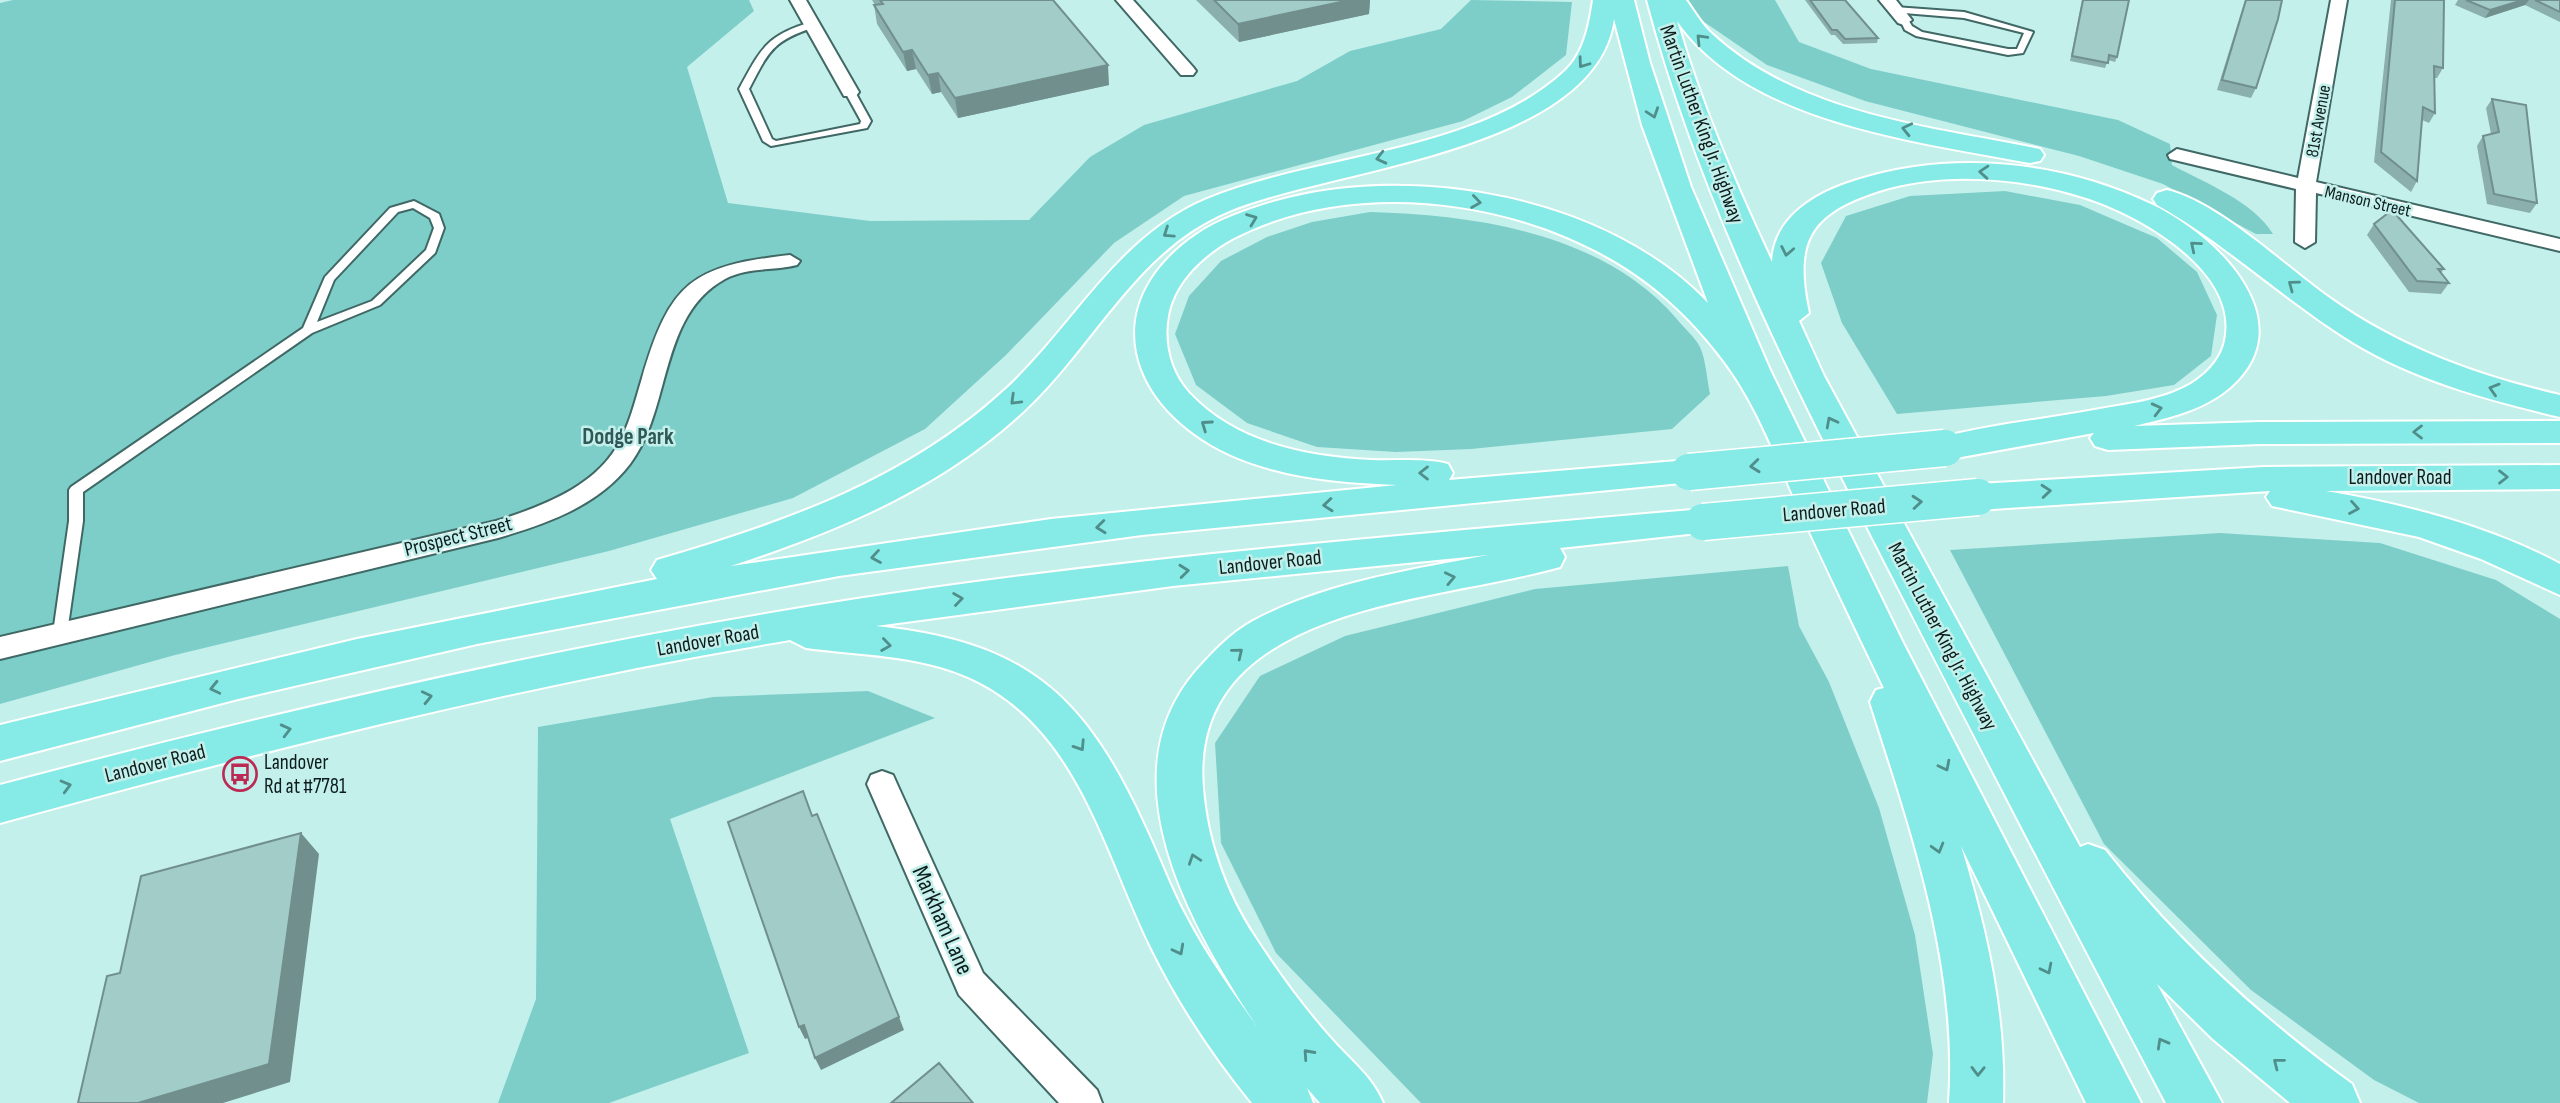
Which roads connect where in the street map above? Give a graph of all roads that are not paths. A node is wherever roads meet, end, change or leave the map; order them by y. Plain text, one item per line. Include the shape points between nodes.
1 (798, 0) edge
2 (1125, 0) edge
3 (1605, 0) edge
4 (1622, 0) edge
5 (1659, 0) edge
6 (1674, 0) edge
7 (2339, 0) edge
8 (1896, 10) edge
9 (812, 25) junction
10 (1187, 71) dead end
11 (850, 92) joint
12 (2177, 155) dead end
13 (2306, 186) junction
14 (2305, 242) dead end
15 (2560, 245) edge
16 (790, 261) dead end
17 (308, 330) junction
18 (1807, 376) junction
19 (1765, 396) junction
20 (2560, 406) edge
21 (2560, 432) edge
22 (1945, 448) junction
23 (1689, 472) junction
24 (2560, 477) edge
25 (2190, 482) junction
26 (1703, 522) junction
27 (1849, 573) junction
28 (2560, 581) edge
29 (770, 628) junction
30 (461, 632) junction
31 (60, 633) junction
32 (0, 648) edge
33 (0, 743) edge
34 (1999, 743) junction
35 (882, 784) dead end
36 (0, 804) edge
37 (1084, 1103) edge
38 (1286, 1103) edge
39 (1356, 1103) edge
40 (1976, 1103) edge
41 (2114, 1103) edge
42 (2195, 1103) edge
43 (2333, 1103) edge

1 - 9 street
2 - 10 street
3 -> 30 main road via 1598,40 1584,64 1529,108 1439,144 1236,197 1161,237 1133,262 1020,395 975,435 915,474 842,511 757,544
4 -> 19 main road, Martin Luther King Jr. Highway via 1651,107 1681,192
5 - 18 main road, Martin Luther King Jr. Highway via 1679,72 1719,179
20 -> 6 main road via 2461,379 2385,346 2343,323 2204,219 2144,189 2060,162 1864,119 1772,85 1708,46
7 - 13 street, 81st Avenue
8 - 8 lane via 1964,15 2029,32 2020,51 2008,52 1919,34 1908,28
9 - 11 street
9 - 11 lane via 773,40 744,89 768,141 775,144 864,126 866,121
12 - 13 street, Manson Street
13 - 14 street, 81st Avenue
13 - 15 street, Manson Street
16 - 31 street, Prospect Street via 735,268 687,298 666,338 650,397 628,448 617,464 564,504 482,531
17 - 17 lane via 329,279 394,210 414,204 435,216 439,228 431,251 408,275 376,303
17 - 31 lane via 76,490
22 -> 18 main road via 2146,412 2203,391 2230,369 2241,345 2243,319 2234,291 2187,239 2109,197 2008,174 1949,171 1902,176 1843,194 1816,210 1793,233 1787,246 1786,274
34 -> 18 main road, Martin Luther King Jr. Highway
23 -> 19 main road via 1382,473 1273,459 1215,432 1170,393 1154,363 1150,318 1161,288 1182,262 1246,221 1286,207 1354,196 1464,200 1563,224 1643,266 1698,311
19 - 27 main road, Martin Luther King Jr. Highway
21 -> 22 main road via 2180,435
22 -> 23 main road, bridge
23 -> 30 main road via 1201,516 973,543 706,585
25 -> 24 main road, Landover Road
26 -> 25 main road, Landover Road, bridge
25 -> 28 main road via 2402,518 2486,546
29 -> 26 main road, Landover Road via 1091,580
39 -> 26 main road via 1304,1050 1273,1010 1205,890 1178,794 1181,740 1202,691 1238,651 1288,622 1320,610
27 -> 40 main road via 1949,888 1976,1021
27 -> 41 main road, Martin Luther King Jr. Highway
36 -> 29 main road, Landover Road via 360,712
29 -> 38 main road via 953,656 1001,673 1046,705 1090,762 1189,969
30 -> 33 main road
31 - 32 street, Prospect Street
42 -> 34 main road, Martin Luther King Jr. Highway
43 -> 34 main road via 2236,1028 2149,943
35 - 37 street, Markham Lane via 971,984

